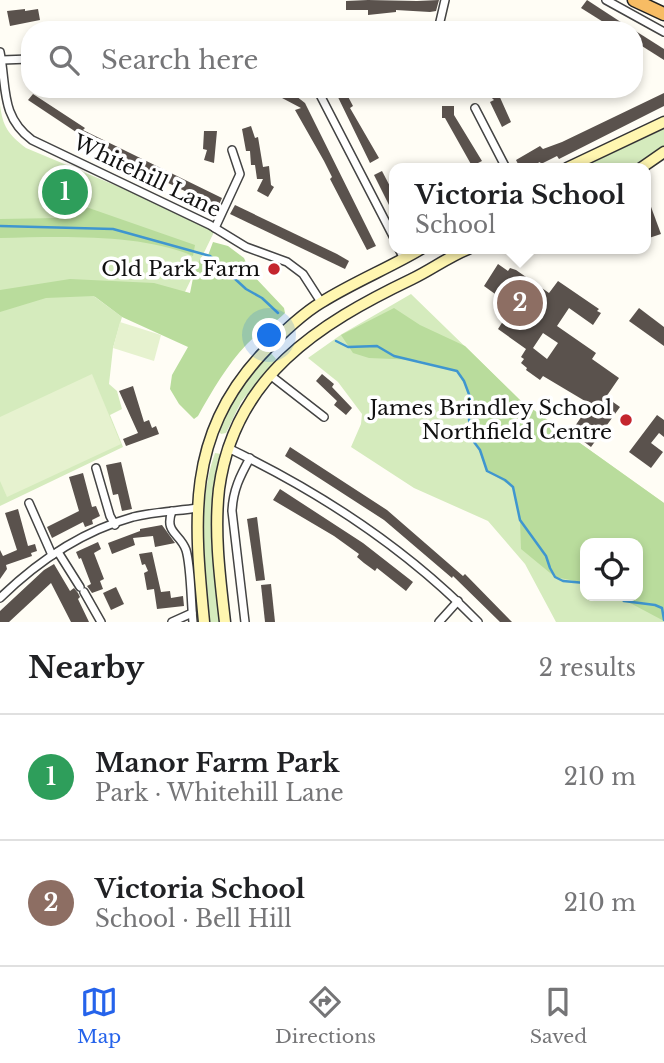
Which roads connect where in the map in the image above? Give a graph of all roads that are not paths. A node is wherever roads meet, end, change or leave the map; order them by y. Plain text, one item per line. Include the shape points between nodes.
1 (445, 0) edge
2 (606, 0) edge
3 (634, 0) edge
4 (654, 4) edge
5 (664, 14) edge
6 (440, 21) edge
7 (664, 32) edge
8 (1, 56) edge
9 (21, 58) edge
10 (322, 98) edge
11 (475, 108) dead end
12 (664, 122) edge
13 (232, 150) dead end
14 (664, 152) edge
15 (503, 163) edge
16 (578, 163) edge
17 (648, 163) edge
18 (215, 228) junction
19 (389, 228) edge
20 (402, 254) edge
21 (455, 254) edge
22 (414, 278) junction
23 (321, 302) junction
24 (332, 322) junction
25 (269, 374) junction
26 (324, 417) dead end
27 (210, 438) junction
28 (228, 448) junction
29 (250, 458) junction
30 (96, 468) dead end
31 (29, 503) dead end
32 (198, 508) junction
33 (172, 511) junction
34 (115, 525) junction
35 (55, 553) junction
36 (0, 598) edge
37 (458, 601) junction
38 (192, 613) junction
39 (101, 622) edge
40 (172, 622) edge
41 (193, 622) edge
42 (205, 622) edge
43 (225, 622) edge
44 (244, 622) edge
45 (439, 622) edge
46 (478, 622) edge

1 - 6 street
2 - 7 street
3 - 4 highway
4 - 5 highway
8 - 9 street
8 - 18 street, Whitehill Lane via 7,107 23,134
10 - 19 street
11 - 15 street
12 - 16 main road
13 - 18 street via 240,174
14 - 17 main road
18 - 23 street, Whitehill Lane via 246,247 287,262 303,274
20 - 22 main road
20 - 23 main road
21 - 22 main road
22 - 24 main road
23 - 24 main road
23 - 27 main road via 251,366 226,401
24 - 25 main road
25 - 26 street
25 - 28 main road via 246,407
27 - 28 main road
27 - 32 main road
28 - 29 street
28 - 43 main road via 218,514
29 - 37 street via 370,531
29 - 44 street via 233,494 232,511
30 - 34 street
31 - 35 street
32 - 33 street
32 - 42 main road
33 - 34 street
33 - 38 street via 168,520 185,549
34 - 35 street
35 - 36 street
35 - 39 street
37 - 45 street
37 - 46 street
38 - 40 street
38 - 41 street

